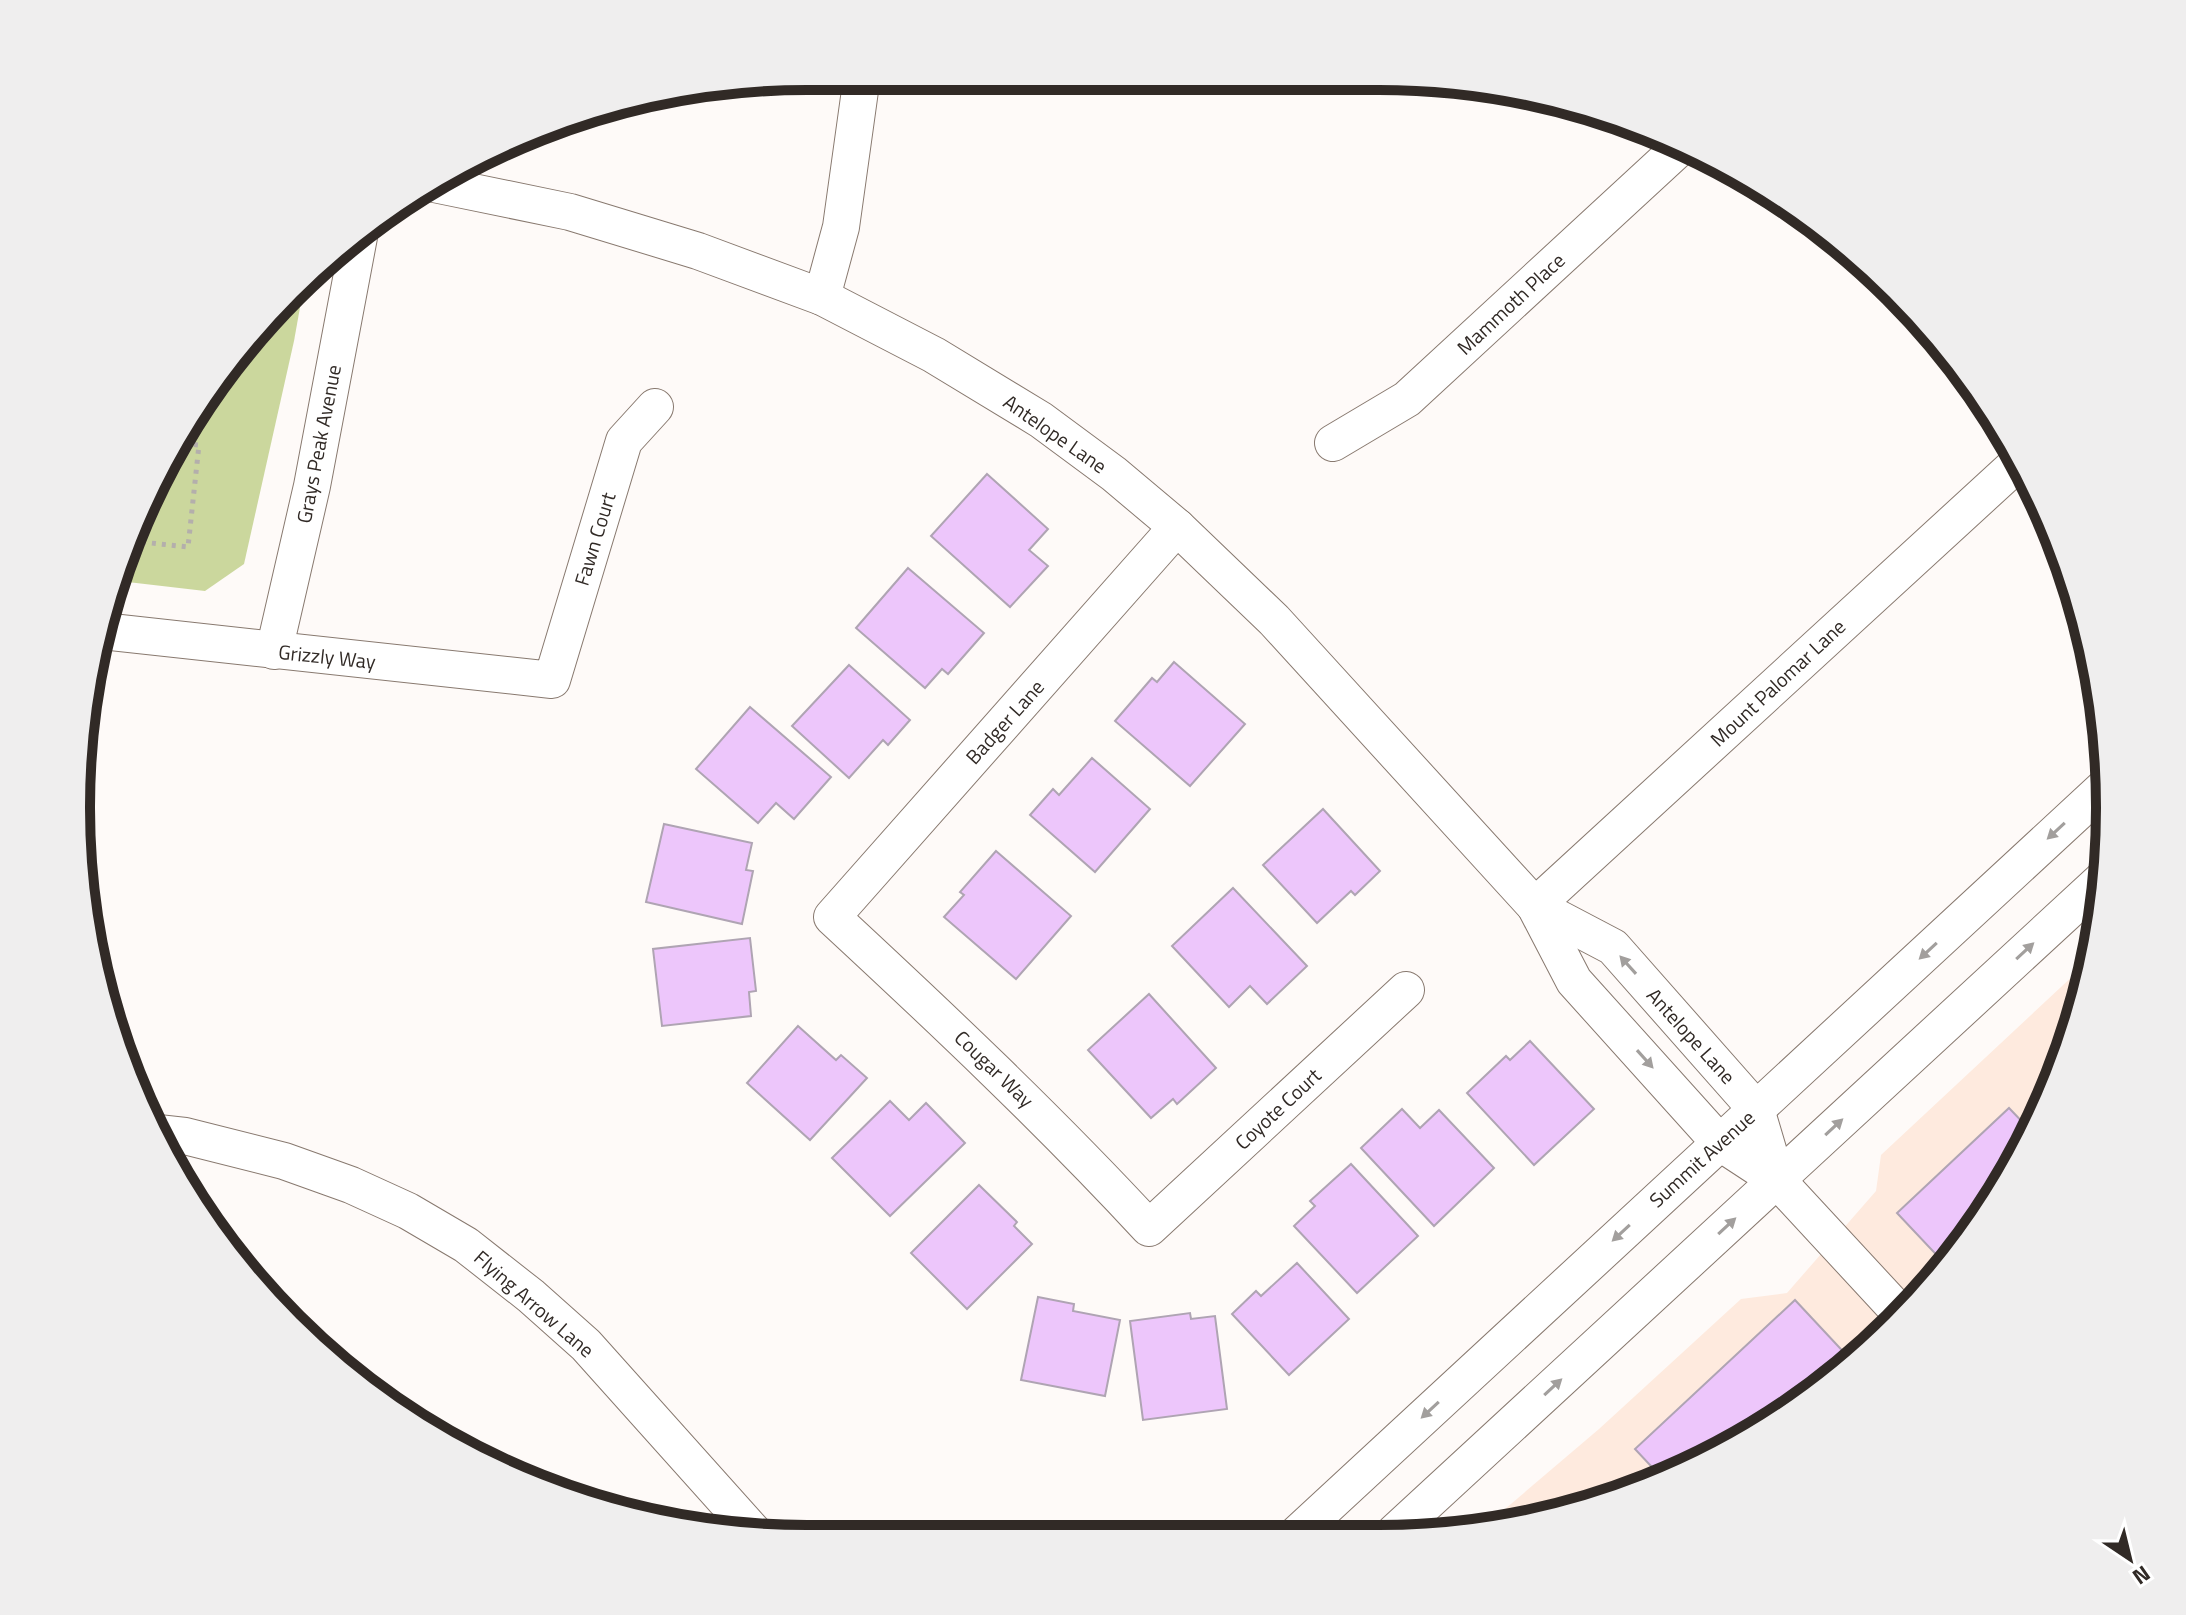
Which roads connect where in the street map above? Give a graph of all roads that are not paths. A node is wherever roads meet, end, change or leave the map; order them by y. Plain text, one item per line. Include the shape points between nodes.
1 (860, 90) edge
2 (1673, 154) edge
3 (448, 187) edge
4 (357, 250) edge
5 (822, 297) junction
6 (655, 407) dead end
7 (1333, 443) dead end
8 (2011, 469) edge
9 (1177, 527) junction
10 (112, 632) edge
11 (274, 651) junction
12 (552, 680) joint
13 (2095, 796) edge
14 (2091, 890) edge
15 (1535, 906) junction
16 (832, 917) joint
17 (1406, 990) dead end
18 (1756, 1109) junction
19 (169, 1134) edge
20 (1719, 1142) junction
21 (1777, 1180) junction
22 (1149, 1228) joint
23 (1894, 1306) edge
24 (744, 1522) edge
25 (1404, 1524) edge
26 (1307, 1525) edge

1 - 5 street via 841,227
2 - 7 street, Mammoth Place via 1407,399
3 - 5 street, Antelope Lane via 570,212
4 - 11 street, Grays Peak Avenue
5 - 9 street, Antelope Lane via 934,355 1041,420
6 - 12 street, Fawn Court via 624,441
8 - 15 street, Mount Palomar Lane
9 - 15 street, Antelope Lane via 1274,620
9 - 16 street, Badger Lane
10 - 11 street, Grizzly Way
11 - 12 street, Grizzly Way
13 -> 18 street, Summit Avenue
21 -> 14 street
18 -> 15 street, Antelope Lane via 1613,947
15 -> 20 street, Antelope Lane via 1574,981
16 - 22 street, Cougar Way via 1068,1142
17 - 22 street, Coyote Court
18 - 20 street, Summit Avenue
18 - 21 street, Antelope Lane
19 - 24 street, Flying Arrow Lane via 284,1161 351,1185 466,1245 586,1345
20 - 21 street, Antelope Lane
20 -> 26 street, Summit Avenue
21 - 23 street
25 -> 21 street

